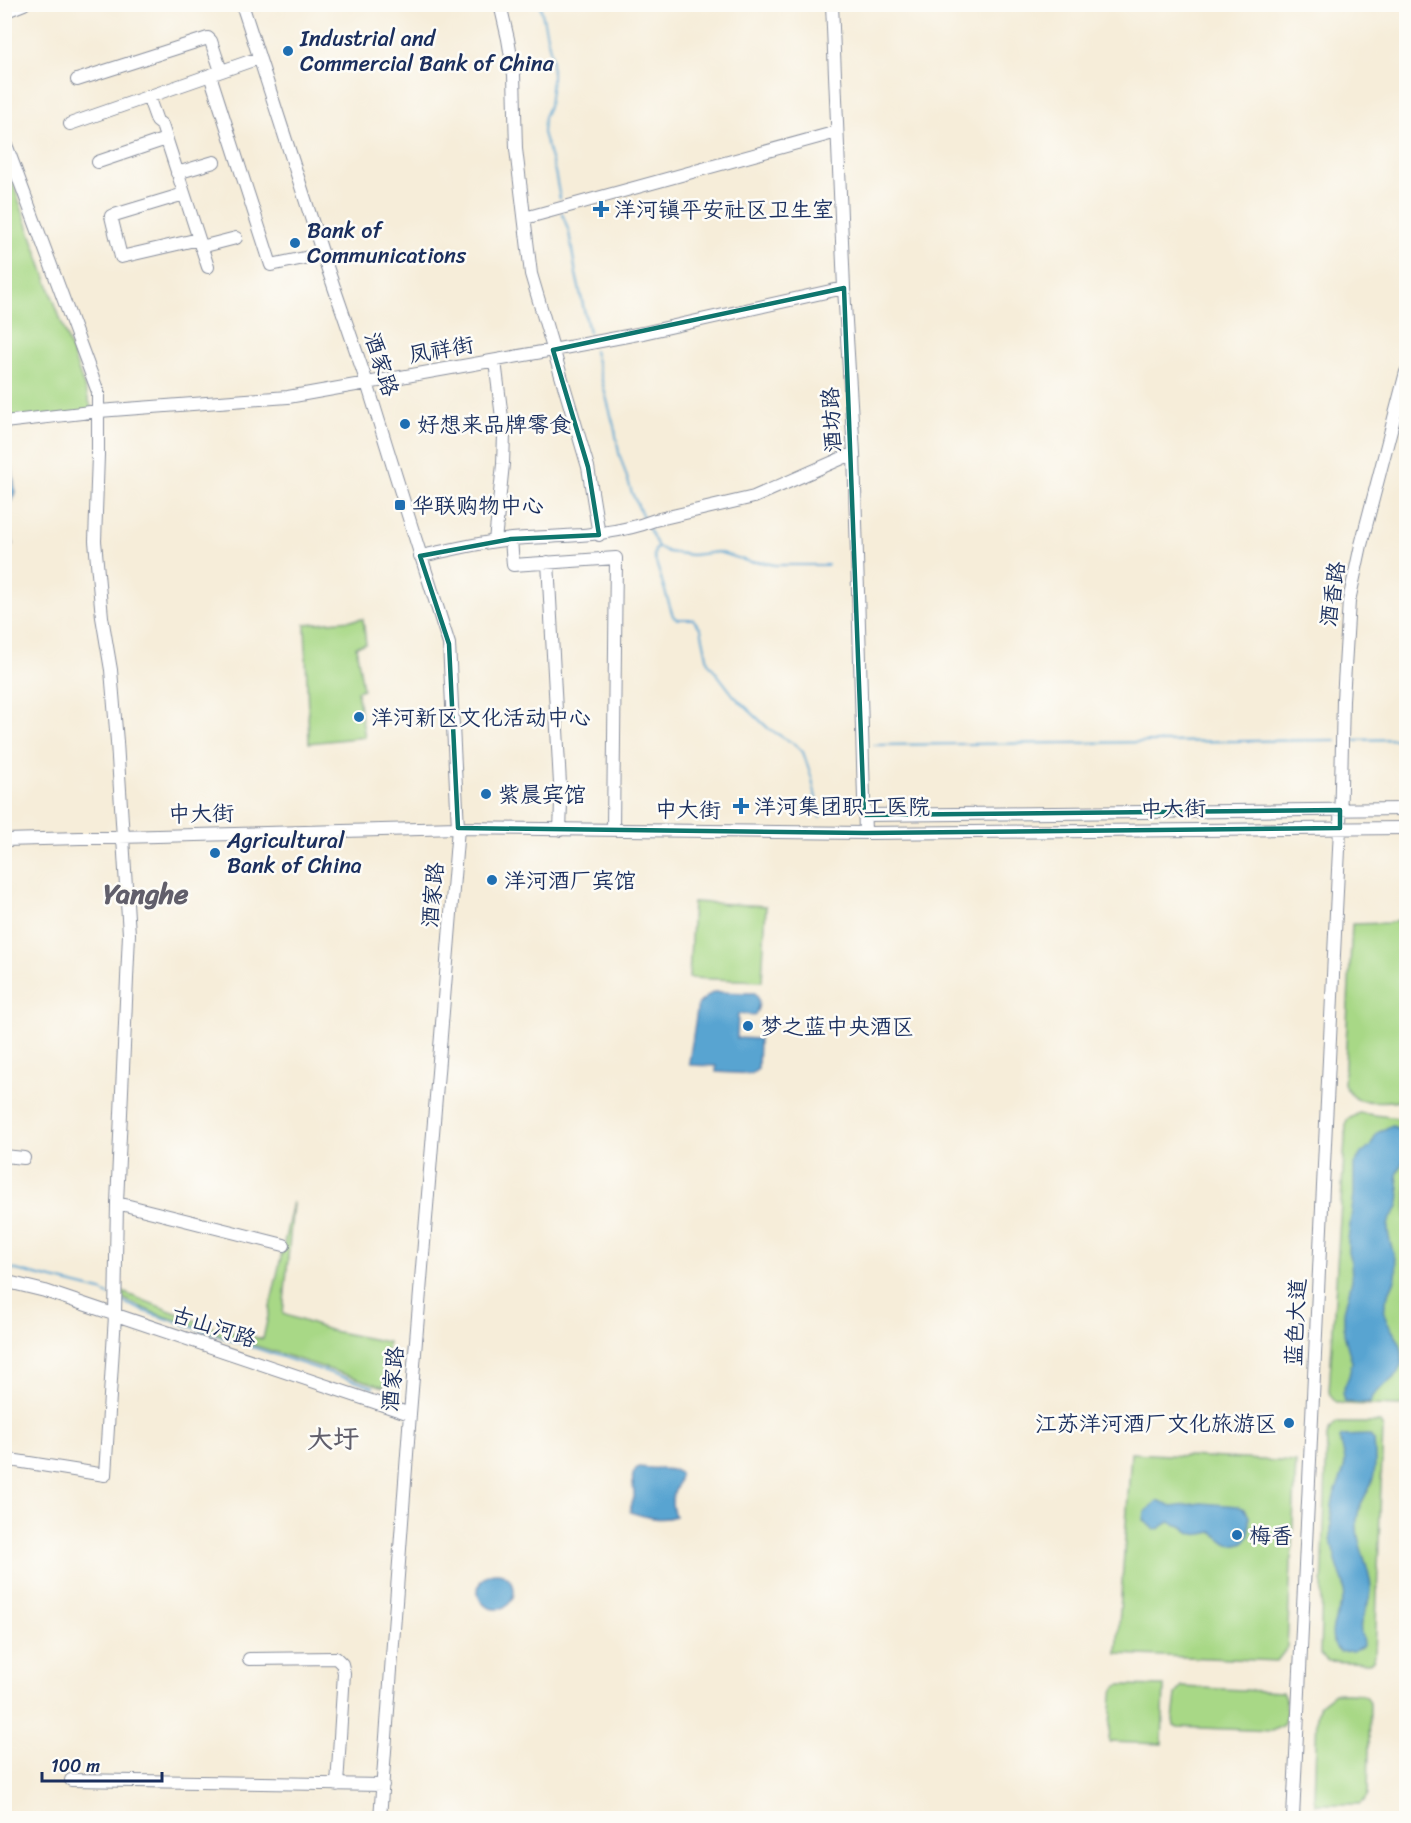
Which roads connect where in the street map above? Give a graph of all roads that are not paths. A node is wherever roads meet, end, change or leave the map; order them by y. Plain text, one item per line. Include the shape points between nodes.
1 (24, 4) edge
2 (242, 4) edge
3 (500, 4) edge
4 (832, 4) edge
5 (4, 12) edge
6 (259, 58) junction
7 (215, 73) junction
8 (77, 80) dead end
9 (148, 96) junction
10 (70, 124) dead end
11 (837, 132) junction
12 (4, 139) edge
13 (166, 139) junction
14 (98, 162) dead end
15 (214, 162) dead end
16 (177, 173) junction
17 (184, 194) junction
18 (525, 218) junction
19 (236, 238) dead end
20 (200, 243) junction
21 (323, 254) junction
22 (208, 267) dead end
23 (844, 288) junction
24 (553, 350) junction
25 (495, 361) junction
26 (1407, 372) edge
27 (368, 383) junction
28 (99, 411) junction
29 (4, 422) edge
30 (854, 453) junction
31 (599, 535) junction
32 (511, 539) junction
33 (495, 541) junction
34 (420, 556) junction
35 (548, 562) junction
36 (1407, 809) edge
37 (1340, 810) junction
38 (864, 814) junction
39 (458, 828) junction
40 (1340, 828) junction
41 (1407, 828) edge
42 (613, 829) junction
43 (560, 830) junction
44 (865, 832) junction
45 (124, 837) junction
46 (4, 840) edge
47 (4, 1156) edge
48 (24, 1158) dead end
49 (117, 1203) junction
50 (284, 1245) dead end
51 (4, 1281) edge
52 (115, 1312) junction
53 (410, 1414) junction
54 (4, 1459) edge
55 (249, 1659) dead end
56 (71, 1780) dead end
57 (337, 1785) junction
58 (383, 1785) junction
59 (380, 1818) edge
60 (1293, 1818) edge

1 - 5 street
2 - 6 street, 酒家路
3 - 18 street via 514,75 516,149
4 - 11 street, 酒坊路
6 - 7 street
6 - 21 street, 酒家路
7 - 8 street via 208,38
7 - 9 street
7 - 21 street via 271,265
9 - 10 street
9 - 13 street
11 - 18 street
11 - 23 street, 酒坊路
12 - 28 street via 98,392
13 - 14 street
13 - 16 street
15 - 16 street
16 - 17 street
17 - 20 street
17 - 20 street via 111,216 121,257
18 - 24 street via 531,274
19 - 20 street
20 - 22 street
21 - 27 street, 酒家路
23 - 24 street, 凤祥街
23 - 30 street, 酒坊路
24 - 25 street, 凤祥街
24 - 31 street via 588,467
25 - 27 street, 凤祥街
25 - 33 street via 504,434
26 - 37 street, 酒香路 via 1349,601
27 - 28 street, 凤祥街 via 288,396
27 - 34 street, 酒家路
28 - 29 street, 凤祥街
28 - 45 street via 95,541 112,679
30 - 31 street via 754,497
30 - 38 street, 酒坊路
31 - 32 street
32 - 33 street
32 - 35 street via 513,565
33 - 34 street
34 - 39 street, 酒家路 via 449,644
35 - 42 street via 616,558
35 - 43 street
36 - 37 street, 中大街
37 - 38 street, 中大街
37 - 40 street, 酒香路
38 - 44 street, 酒坊路
39 - 43 street, 中大街
39 - 45 street, 中大街
39 - 53 street, 酒家路
40 - 41 street, 中大街
40 - 44 street, 中大街
40 - 60 street, 蓝色大道
42 - 43 street, 中大街
42 - 44 street, 中大街
45 - 46 street, 中大街
45 - 49 street via 129,934
47 - 48 street
49 - 50 street
49 - 52 street
51 - 52 street, 古山河路
52 - 53 street, 古山河路
52 - 54 street via 105,1475
53 - 58 street, 酒家路
55 - 57 street via 336,1658 342,1664
56 - 57 street
57 - 58 street
58 - 59 street, 酒家路

